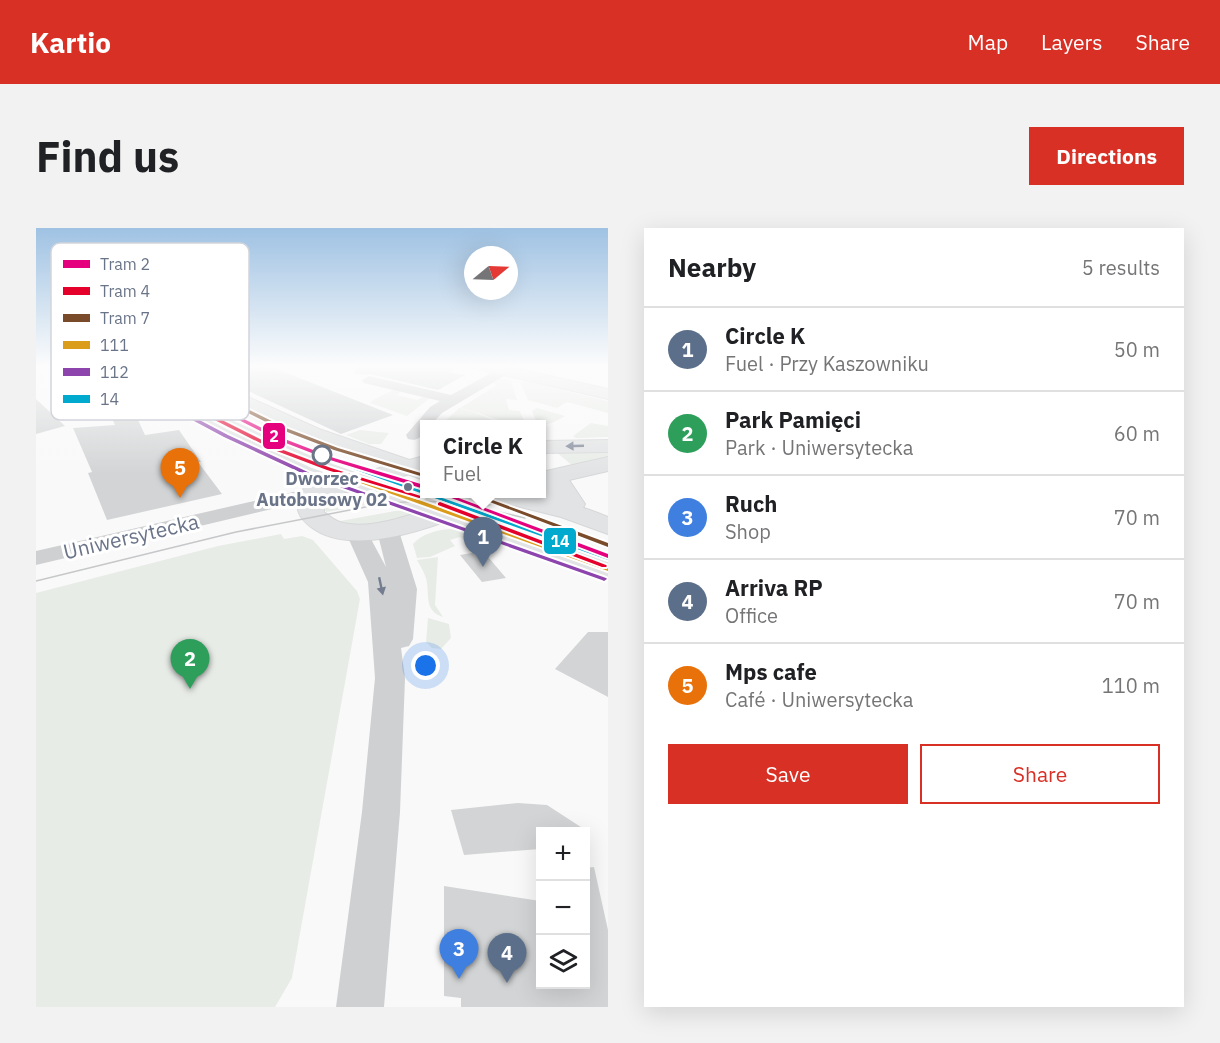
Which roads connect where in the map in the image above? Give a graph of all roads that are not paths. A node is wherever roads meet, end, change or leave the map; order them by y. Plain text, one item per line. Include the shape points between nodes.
1 (450, 401) edge
2 (249, 404) edge
3 (218, 420) edge
4 (427, 420) edge
5 (420, 428) edge
6 (414, 435) dead end
7 (608, 446) edge
8 (546, 447) edge
9 (312, 464) junction
10 (608, 464) edge
11 (419, 468) edge
12 (362, 482) junction
13 (546, 482) edge
14 (483, 498) edge
15 (512, 498) edge
16 (314, 505) junction
17 (445, 510) junction
18 (570, 512) junction
19 (608, 526) edge
20 (388, 531) junction
21 (357, 533) junction
22 (36, 558) edge
23 (608, 569) edge
24 (390, 678) junction
25 (360, 1007) edge

1 - 4 street
2 - 11 main road via 312,433
3 - 9 main road
5 - 6 street
7 -> 8 main road
9 - 12 main road
9 - 16 main road via 316,482
10 - 13 main road
11 - 12 main road
12 - 16 main road
12 - 17 main road
13 - 18 main road
14 - 17 main road
15 - 18 main road
16 - 21 main road via 334,529
16 - 22 street, Uniwersytecka via 226,513
17 - 20 main road
17 - 23 main road
18 - 19 main road
20 - 21 main road
20 - 24 street via 404,589 397,654
21 -> 24 street via 381,582
24 - 25 street via 381,813

